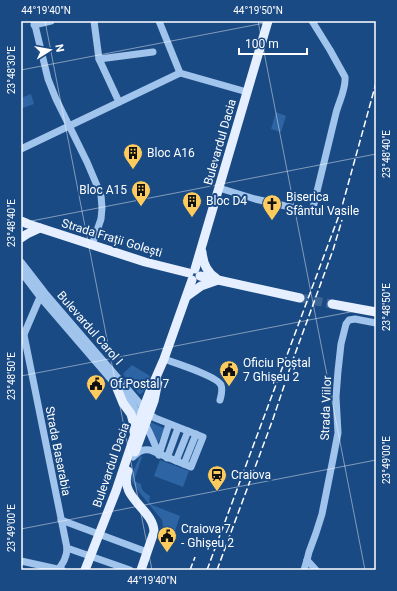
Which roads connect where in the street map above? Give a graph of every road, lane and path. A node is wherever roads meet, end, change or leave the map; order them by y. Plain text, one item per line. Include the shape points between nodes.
1 (51, 21) edge
2 (94, 21) edge
3 (159, 21) edge
4 (268, 21) edge
5 (312, 21) edge
6 (34, 23) edge
7 (153, 52) dead end
8 (99, 59) junction
9 (180, 73) junction
10 (248, 92) junction
11 (119, 102) junction
12 (69, 126) junction
13 (21, 149) edge
14 (219, 188) junction
15 (23, 223) edge
16 (40, 228) junction
17 (21, 238) edge
18 (92, 245) junction
19 (201, 250) junction
20 (21, 262) edge
21 (21, 272) edge
22 (194, 275) junction
23 (219, 280) junction
24 (42, 295) junction
25 (187, 296) junction
26 (300, 298) tunnel mouth
27 (332, 304) tunnel mouth
28 (376, 312) edge
29 (376, 323) edge
30 (24, 324) edge
31 (22, 338) edge
32 (164, 359) junction
33 (160, 369) junction
34 (116, 386) junction
35 (220, 400) dead end
36 (154, 401) junction
37 (145, 415) junction
38 (161, 420) junction
39 (170, 424) junction
40 (178, 428) junction
41 (188, 431) junction
42 (196, 434) junction
43 (134, 437) junction
44 (159, 455) junction
45 (133, 457) junction
46 (167, 458) junction
47 (176, 461) junction
48 (188, 466) junction
49 (127, 489) junction
50 (116, 491) junction
51 (61, 520) junction
52 (99, 534) junction
53 (67, 548) junction
54 (147, 552) junction
55 (91, 556) junction
56 (307, 560) junction
57 (21, 561) edge
58 (60, 570) edge
59 (86, 570) edge
60 (130, 570) edge
61 (141, 570) edge
62 (304, 570) edge
63 (316, 570) edge

1 - 6 street
2 - 8 street
3 - 9 street
4 - 10 main road, Bulevardul Dacia
5 - 14 street via 345,77 345,87 312,212
6 - 12 street via 48,79
7 - 8 street
8 - 11 street
9 - 10 street
9 - 11 street
10 - 14 main road, Bulevardul Dacia
11 - 12 street
12 - 13 street
12 - 18 street via 102,195 101,219
14 - 19 main road, Bulevardul Dacia
15 - 16 main road, Strada Frații Golești
16 - 17 main road
16 - 18 main road, Strada Frații Golești
18 - 22 main road, Strada Frații Golești
19 - 22 main road, Bulevardul Dacia
19 - 23 main road via 207,269
20 - 24 street, Bulevardul Carol I
21 - 24 street, Bulevardul Carol I
22 - 23 main road, Strada Frații Golești
22 - 25 main road, Bulevardul Dacia
23 - 25 main road via 206,283
23 - 26 main road, Strada Frații Golești
24 - 30 street
24 - 34 street, Bulevardul Carol I
24 - 37 street, Bulevardul Carol I
25 - 32 main road, Bulevardul Dacia
27 - 28 main road
29 - 56 street, Strada Viilor via 355,319 349,320 346,324 341,344 336,397 338,433 325,503
30 - 31 street
31 - 51 street, Strada Basarabia
32 - 33 main road, Bulevardul Dacia
32 - 35 street via 210,376 219,382 222,390
33 - 36 main road, Bulevardul Dacia
33 - 37 main road, Bulevardul Dacia via 150,390
34 - 37 street, Bulevardul Carol I
34 - 43 main road via 132,418
36 - 37 main road, Bulevardul Dacia
36 - 38 street
37 - 38 street
37 - 43 main road, Bulevardul Dacia
37 - 44 street
37 - 45 main road, Bulevardul Dacia
38 - 39 street
39 - 40 street
39 - 44 street
40 - 41 street
40 - 46 street
41 - 42 street
41 - 47 street
42 - 48 street
42 - 48 street via 203,437
43 - 50 main road, Bulevardul Dacia
44 - 45 street via 144,449
44 - 46 street
45 - 49 main road, Bulevardul Dacia via 126,477
46 - 47 street
47 - 48 street
49 - 50 main road
49 - 54 main road via 154,528
50 - 52 main road, Bulevardul Dacia
51 - 52 street
51 - 53 street, Strada Basarabia
52 - 54 street
52 - 55 main road, Bulevardul Dacia
53 - 55 street
53 - 58 street
54 - 61 main road
55 - 59 main road, Bulevardul Dacia
55 - 60 street
56 - 62 street, Strada Viilor
56 - 63 street
57 - 58 street

